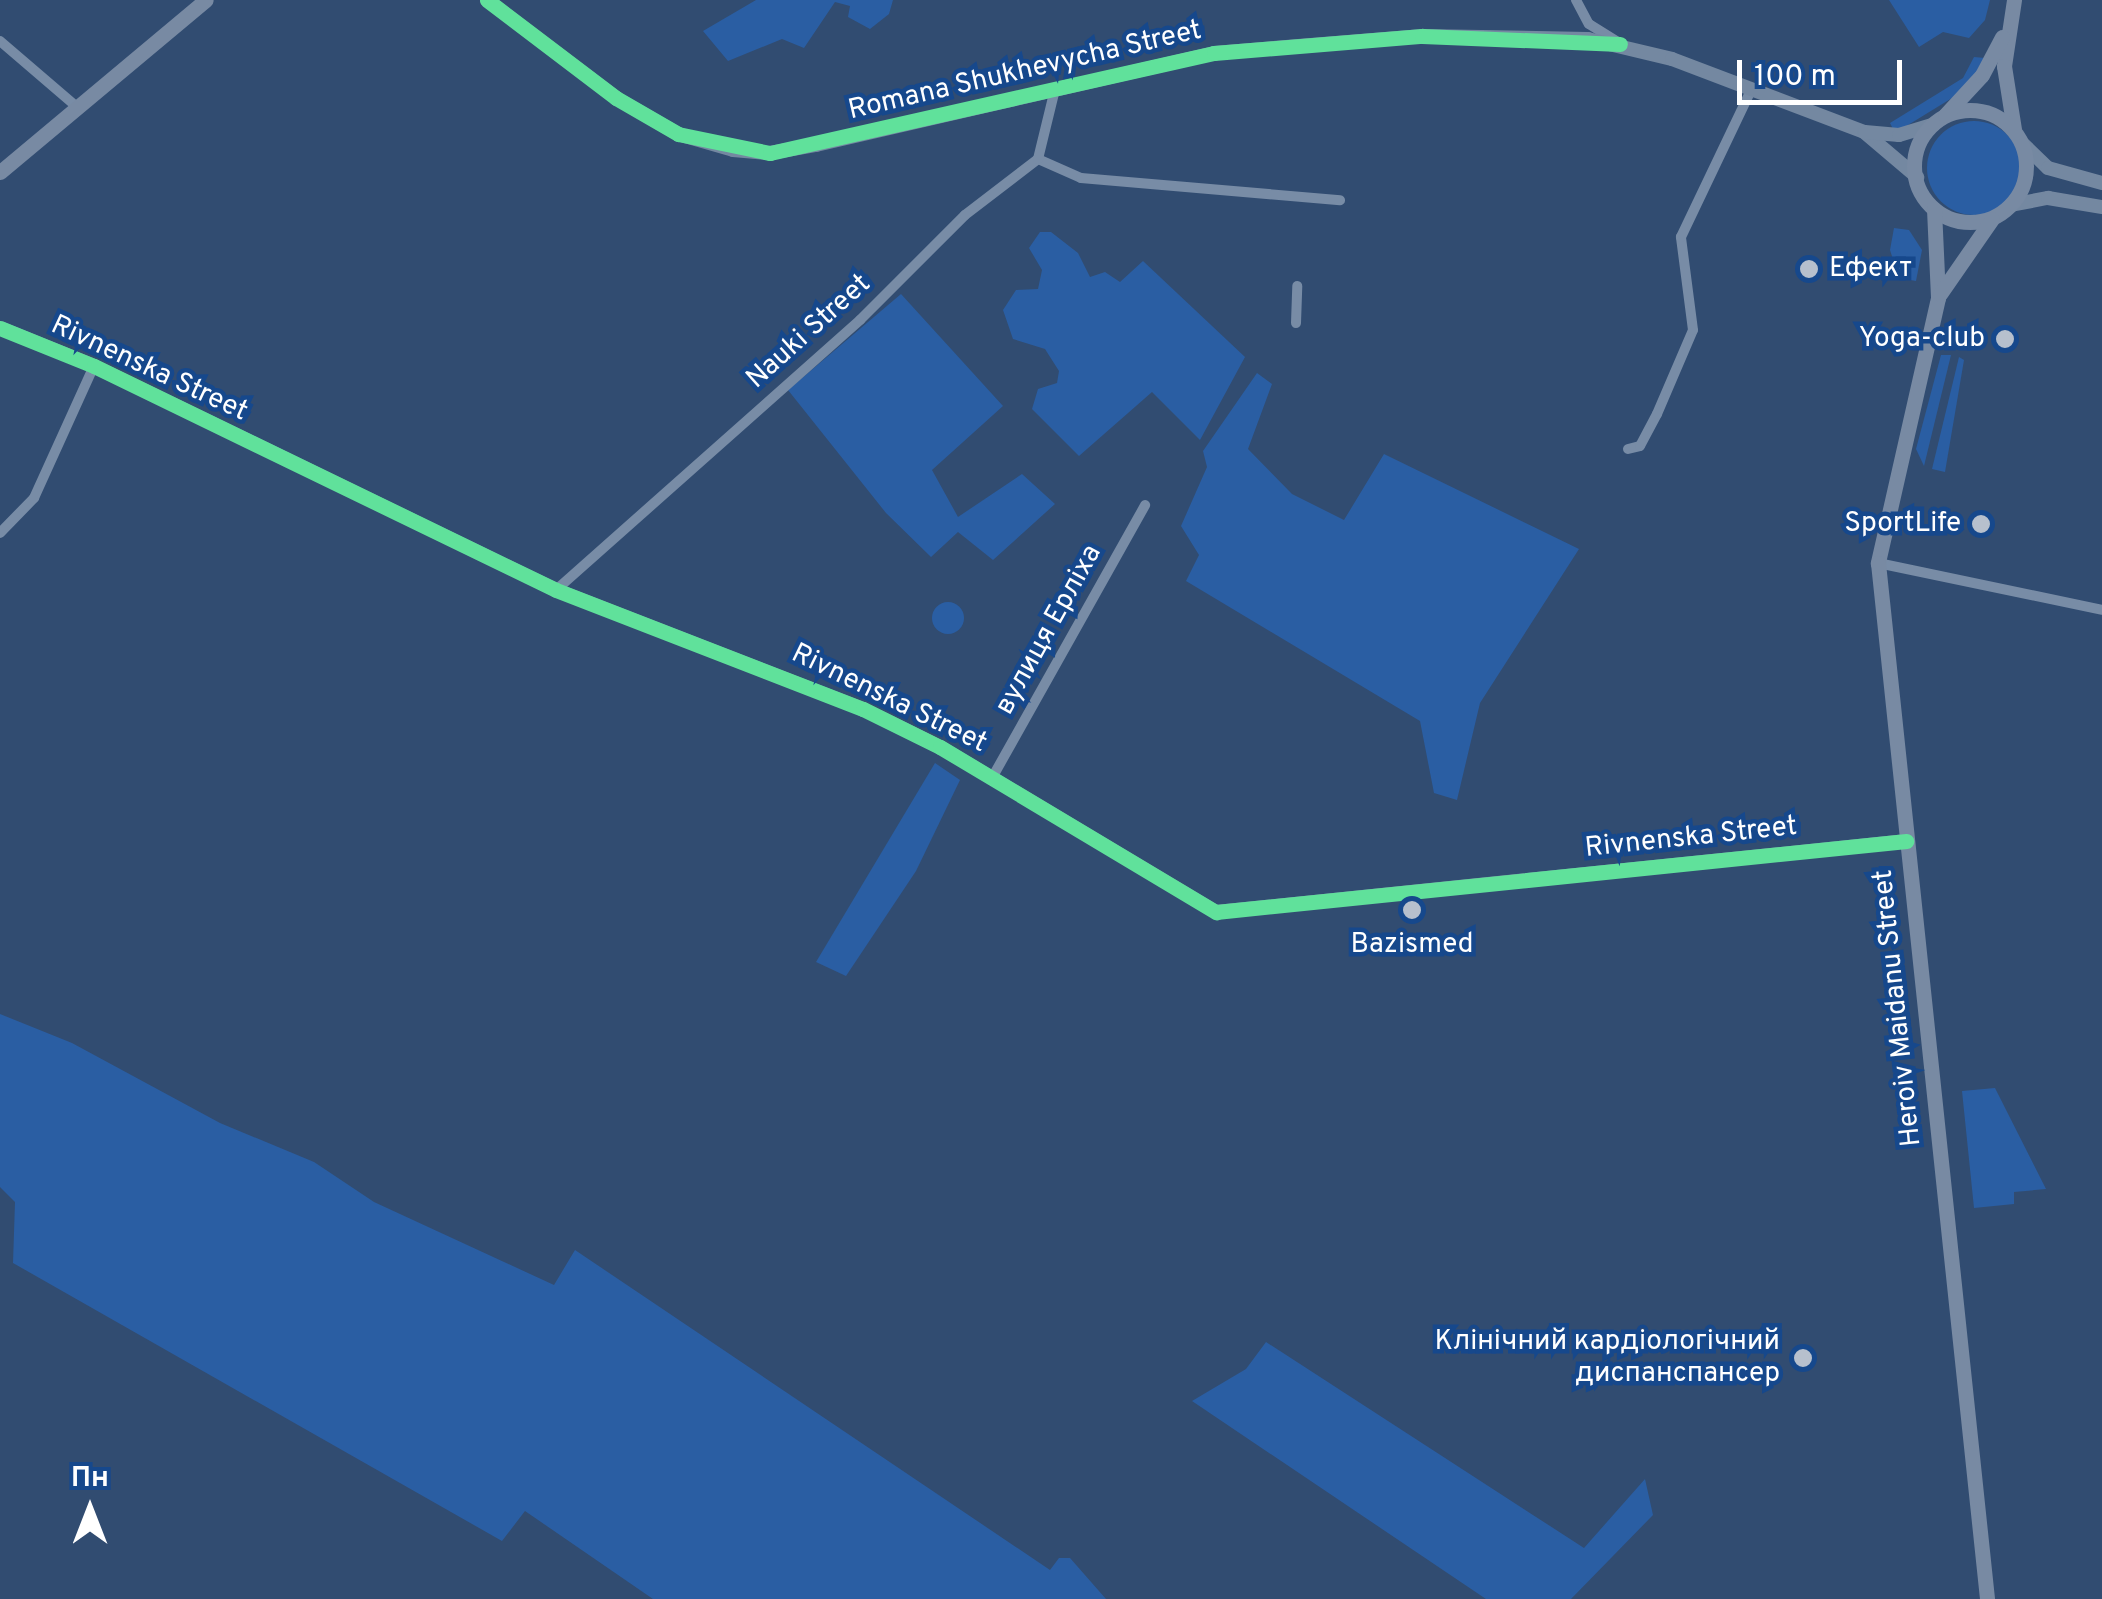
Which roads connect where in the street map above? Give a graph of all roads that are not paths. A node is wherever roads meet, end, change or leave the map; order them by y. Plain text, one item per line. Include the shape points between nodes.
1 (206, 0) edge
2 (487, 0) edge
3 (1576, 0) edge
4 (2014, 0) edge
5 (2006, 29) junction
6 (1, 43) edge
7 (1620, 44) junction
8 (1055, 88) junction
9 (1751, 90) junction
10 (77, 108) junction
11 (1939, 120) junction
12 (1864, 132) junction
13 (2018, 137) junction
14 (1038, 159) junction
15 (0, 172) edge
16 (1917, 177) junction
17 (2095, 182) edge
18 (1340, 200) dead end
19 (2011, 205) junction
20 (2102, 207) edge
21 (1934, 209) junction
22 (1994, 217) junction
23 (1297, 286) dead end
24 (1938, 298) junction
25 (1296, 322) dead end
26 (0, 328) edge
27 (94, 366) junction
28 (1628, 449) dead end
29 (1145, 505) dead end
30 (0, 533) edge
31 (1878, 563) junction
32 (556, 590) junction
33 (2102, 610) edge
34 (992, 778) junction
35 (1906, 841) junction
36 (1987, 1599) edge

1 - 10 main road
2 - 8 street, Romana Shukhevycha Street via 616,98 678,134 733,150 770,153 816,145
3 - 7 street via 1589,24
4 - 5 main road
5 - 11 main road via 1982,75
5 - 13 main road via 2004,86
6 - 10 street
7 - 8 street, Romana Shukhevycha Street via 1422,36 1319,44 1214,54
7 - 9 street, Romana Shukhevycha Street
8 - 14 street
9 - 12 street, Romana Shukhevycha Street
9 - 28 street via 1681,238 1692,330 1658,414 1640,446
10 - 15 main road
11 - 12 street via 1899,134
11 - 13 main road via 1980,111
11 - 16 main road via 1915,154
12 - 16 street
13 - 17 street via 2048,168
13 - 19 main road via 2026,172
14 - 18 street via 1082,178
14 - 32 street, Nauki Street via 964,215 860,320
16 - 21 main road
19 - 20 street via 2048,198
19 - 22 main road
21 - 22 main road via 1962,222
21 - 24 main road
22 - 24 main road
23 - 25 street
24 - 31 main road, Heroiv Maidanu Street
26 - 27 street, Rivnenska Street
27 - 30 street via 34,498
27 - 32 street, Rivnenska Street
29 - 34 street, вулиця Ерліха
31 - 33 street
31 - 35 main road, Heroiv Maidanu Street
32 - 34 street, Rivnenska Street via 863,709
34 - 35 street, Rivnenska Street via 1216,912
35 - 36 main road, Heroiv Maidanu Street

